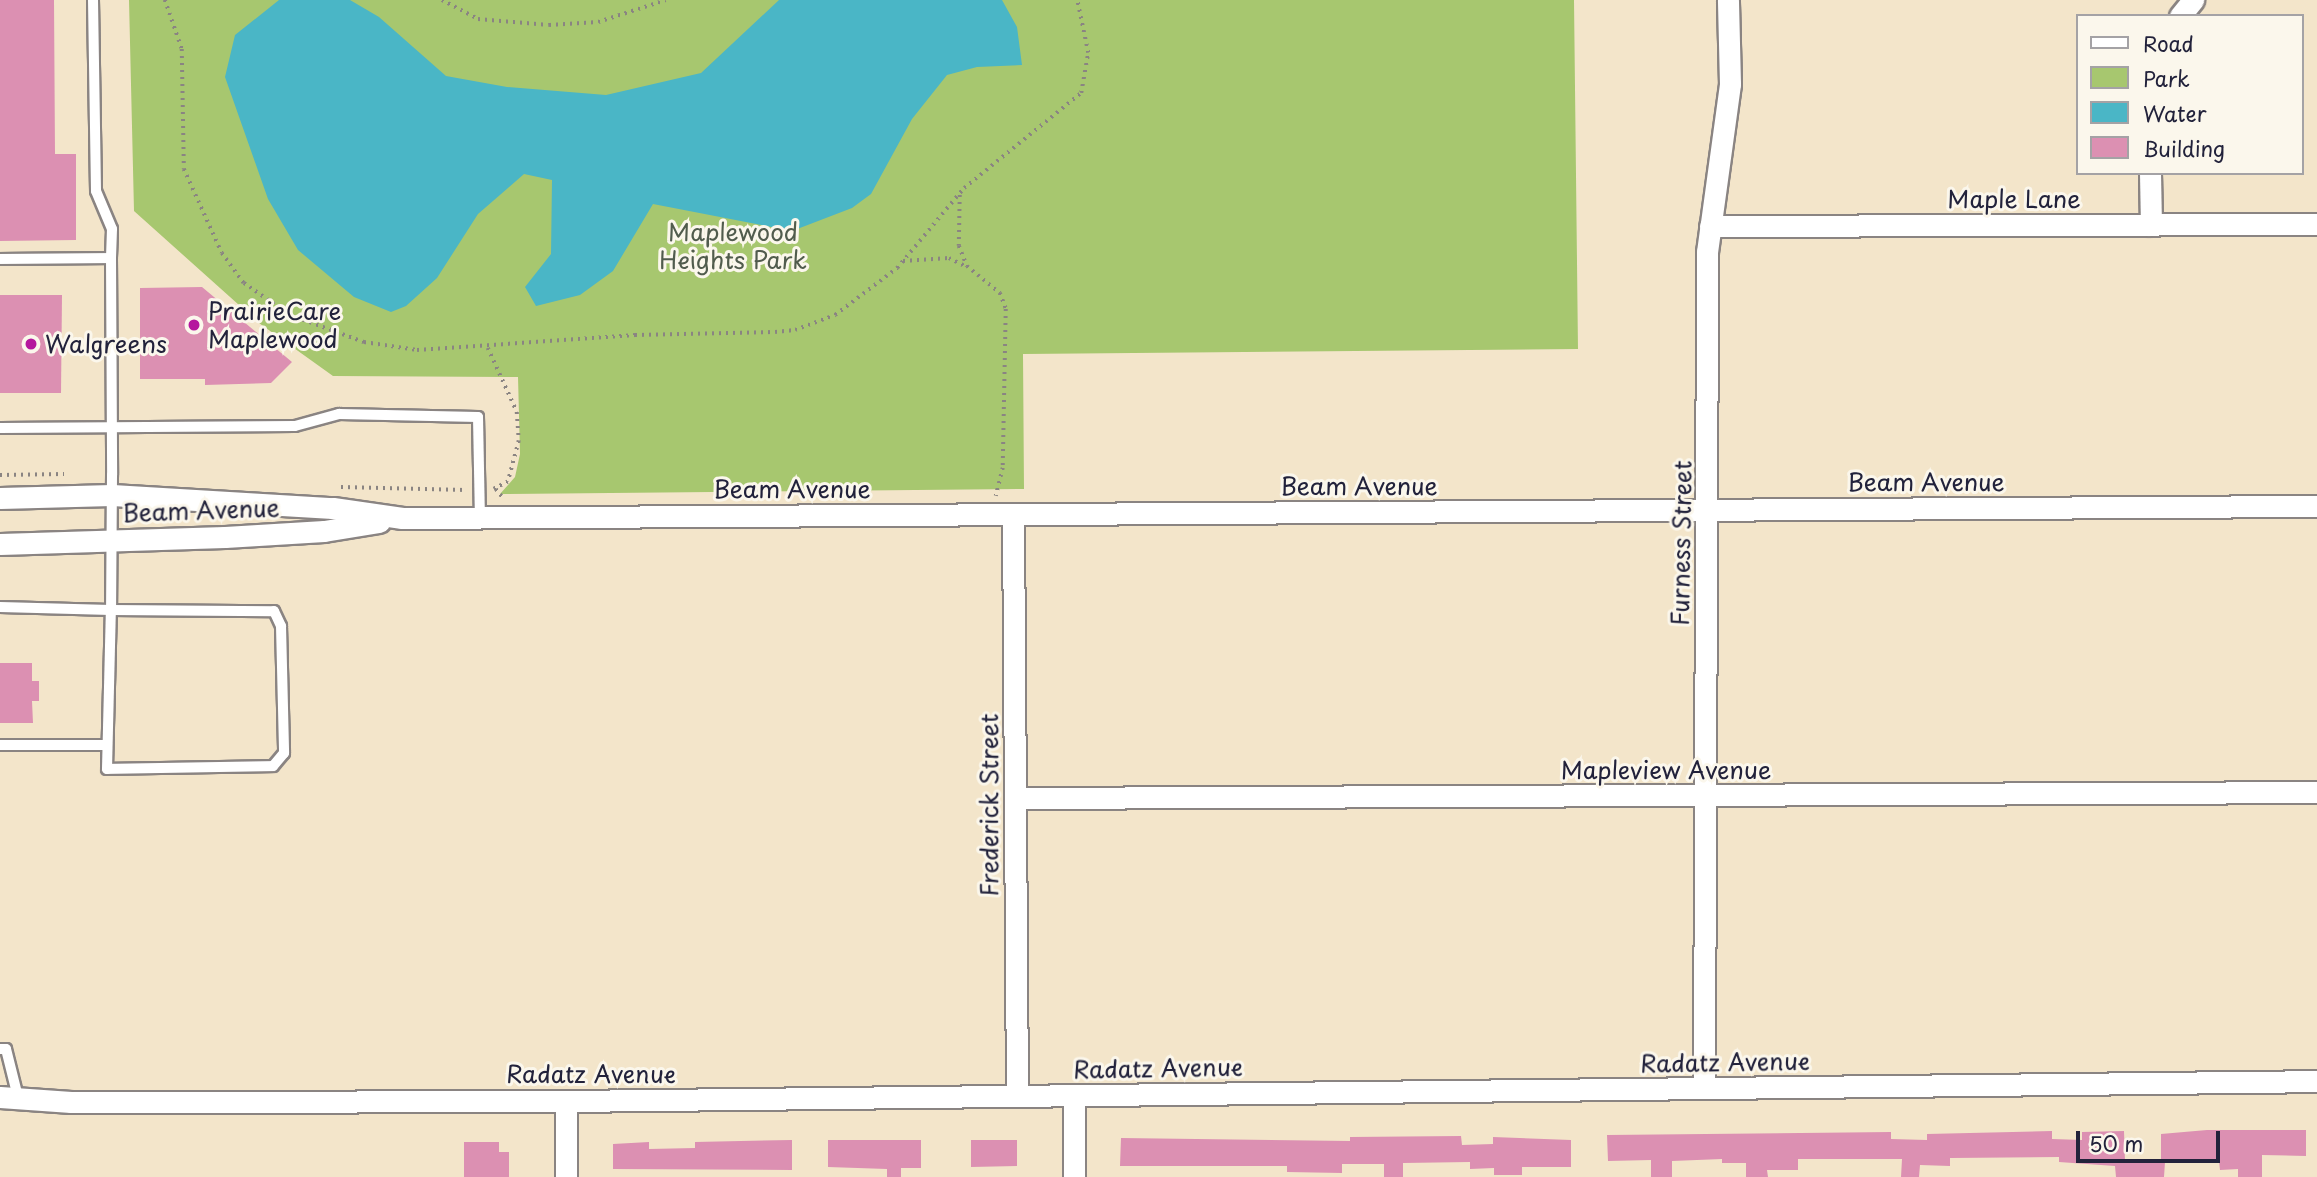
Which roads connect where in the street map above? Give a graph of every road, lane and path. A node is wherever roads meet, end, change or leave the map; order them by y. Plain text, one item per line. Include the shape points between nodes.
1 (93, 0) edge
2 (165, 0) edge
3 (442, 0) edge
4 (666, 0) edge
5 (1077, 0) edge
6 (1728, 0) edge
7 (2193, 0) edge
8 (2182, 14) edge
9 (2150, 175) edge
10 (960, 192) junction
11 (2317, 224) edge
12 (2151, 225) junction
13 (1710, 226) junction
14 (111, 258) junction
15 (0, 259) edge
16 (903, 261) junction
17 (967, 266) junction
18 (488, 348) junction
19 (0, 428) edge
20 (112, 428) junction
21 (479, 489) junction
22 (113, 495) junction
23 (0, 498) edge
24 (2317, 506) edge
25 (1710, 510) junction
26 (1003, 514) junction
27 (480, 517) junction
28 (402, 518) junction
29 (111, 540) junction
30 (0, 544) edge
31 (0, 607) edge
32 (111, 610) junction
33 (0, 745) edge
34 (107, 745) junction
35 (2317, 792) edge
36 (1703, 796) junction
37 (1014, 798) junction
38 (0, 1049) edge
39 (2317, 1081) edge
40 (1704, 1088) junction
41 (1074, 1095) junction
42 (1017, 1096) junction
43 (9, 1097) edge
44 (566, 1101) junction
45 (566, 1177) edge
46 (1074, 1177) edge

1 - 14 lane via 96,191 112,229
2 - 18 path via 182,49 184,169 222,253 244,283 290,315 364,342 417,350
3 - 4 path via 478,19 550,25 598,22
5 - 10 path via 1088,53 1081,93
6 - 13 street, Furness Street via 1730,84
7 - 8 street
9 - 12 street
10 - 16 path
10 - 17 path via 959,246
11 - 12 street, Maple Lane
12 - 13 street, Maple Lane
13 - 25 street, Furness Street
14 - 15 lane
14 - 20 lane
16 - 17 path via 949,258
16 - 18 path via 872,291 835,315 795,330 635,335
17 - 26 path via 1000,293 1006,309
18 - 21 path via 517,412 519,440 509,482 496,489
19 - 20 lane
20 - 21 lane via 295,426 340,414 478,417
20 - 22 lane
21 - 27 lane
22 - 23 street, Beam Avenue
22 - 28 street, Beam Avenue via 333,508
22 - 29 lane
24 - 25 street, Beam Avenue
25 - 26 street, Beam Avenue
25 - 36 street, Furness Street
26 - 27 street, Beam Avenue
26 - 37 street, Frederick Street
27 - 28 street, Beam Avenue
28 - 29 street, Beam Avenue via 324,531
29 - 30 street, Beam Avenue
29 - 32 lane
31 - 32 lane
32 - 34 lane
32 - 34 lane via 274,611 281,626 284,753 273,766 107,769
33 - 34 lane
35 - 36 street, Mapleview Avenue
36 - 37 street, Mapleview Avenue
36 - 40 street, Furness Street
37 - 42 street, Frederick Street
38 - 43 lane via 6,1049
39 - 40 street, Radatz Avenue
40 - 41 street, Radatz Avenue
41 - 42 street, Radatz Avenue
41 - 46 street
42 - 44 street, Radatz Avenue
43 - 44 street, Radatz Avenue via 71,1102
44 - 45 street

